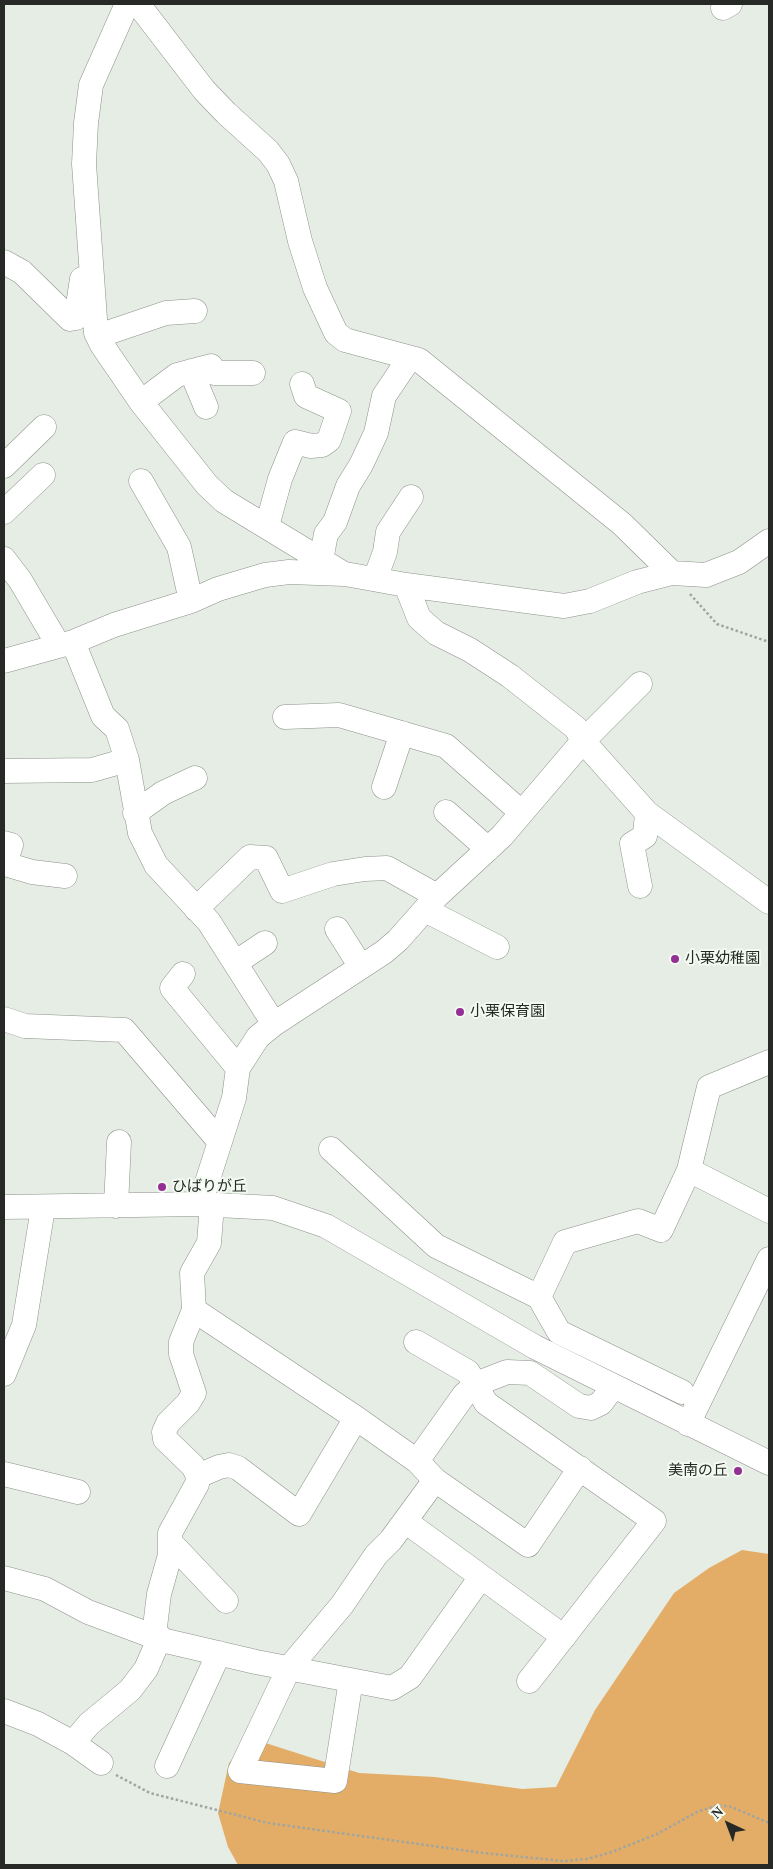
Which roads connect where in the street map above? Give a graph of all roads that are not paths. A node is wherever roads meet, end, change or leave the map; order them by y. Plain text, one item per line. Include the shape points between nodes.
1 (127, 4) edge
2 (138, 4) edge
3 (90, 256) junction
4 (4, 262) edge
5 (195, 311) dead end
6 (98, 336) junction
7 (409, 359) junction
8 (200, 369) junction
9 (254, 373) dead end
10 (302, 384) dead end
11 (141, 402) junction
12 (206, 407) dead end
13 (44, 427) dead end
14 (4, 466) edge
15 (43, 475) dead end
16 (141, 481) dead end
17 (411, 497) dead end
18 (4, 512) edge
19 (266, 526) junction
20 (769, 541) edge
21 (4, 559) edge
22 (321, 560) junction
23 (672, 573) junction
24 (345, 574) junction
25 (375, 579) junction
26 (406, 585) junction
27 (191, 602) junction
28 (66, 644) junction
29 (4, 661) edge
30 (640, 684) dead end
31 (285, 718) dead end
32 (402, 733) junction
33 (583, 741) junction
34 (127, 760) junction
35 (4, 771) edge
36 (195, 778) dead end
37 (384, 788) dead end
38 (446, 812) dead end
39 (521, 812) junction
40 (135, 813) junction
41 (647, 813) junction
42 (4, 843) edge
43 (488, 849) junction
44 (64, 876) dead end
45 (640, 886) dead end
46 (769, 902) edge
47 (431, 903) junction
48 (196, 909) junction
49 (337, 929) dead end
50 (264, 943) dead end
51 (497, 947) dead end
52 (235, 963) junction
53 (361, 967) junction
54 (183, 974) dead end
55 (4, 1019) edge
56 (274, 1024) junction
57 (769, 1062) edge
58 (238, 1068) junction
59 (119, 1142) dead end
60 (220, 1142) junction
61 (331, 1149) dead end
62 (689, 1170) junction
63 (206, 1204) junction
64 (116, 1206) junction
65 (4, 1208) edge
66 (43, 1208) junction
67 (769, 1211) edge
68 (769, 1259) edge
69 (539, 1297) junction
70 (194, 1310) junction
71 (416, 1342) dead end
72 (4, 1371) edge
73 (476, 1384) junction
74 (614, 1386) junction
75 (682, 1392) dead end
76 (356, 1418) junction
77 (688, 1424) junction
78 (417, 1461) junction
79 (769, 1463) edge
80 (580, 1468) junction
81 (4, 1474) edge
82 (198, 1476) junction
83 (435, 1480) junction
84 (78, 1492) dead end
85 (405, 1521) junction
86 (172, 1544) junction
87 (481, 1576) junction
88 (4, 1578) edge
89 (226, 1602) dead end
90 (157, 1636) junction
91 (564, 1637) junction
92 (219, 1653) junction
93 (289, 1668) junction
94 (351, 1680) junction
95 (529, 1681) dead end
96 (4, 1711) edge
97 (73, 1743) junction
98 (101, 1764) road end
99 (167, 1766) dead end

1 - 3 street via 91,85 84,164
2 - 7 street via 204,90 278,164 286,181 315,288 336,334 345,340
3 - 4 street via 83,271 76,318 70,319 22,272
3 - 6 street
5 - 6 street via 166,314
6 - 11 street
7 - 22 street via 384,396 376,433 348,486 335,522 326,534
7 - 23 street via 419,360 622,524
8 - 9 street via 215,373
8 - 11 street via 177,375
8 - 12 street
10 - 19 street via 306,396 340,411 329,440 322,445 295,442
11 - 19 street via 207,485 224,501
13 - 14 street
15 - 18 street
16 - 27 street via 179,548
17 - 25 street via 388,532
19 - 22 street
20 - 23 street via 739,562 706,575
21 - 28 street
22 - 24 street
23 - 26 street via 637,582 590,601 564,606
24 - 25 street
24 - 27 street via 289,572 265,575 218,589
25 - 26 street
26 - 33 street via 418,618 436,633 510,676 576,728
27 - 28 street via 114,624
28 - 29 street
28 - 34 street via 103,716 117,729
30 - 33 street
31 - 32 street via 339,715
32 - 37 street
32 - 39 street via 446,746
33 - 39 street
33 - 41 street
34 - 35 street via 92,770
34 - 40 street
36 - 40 street via 163,793
38 - 43 street
39 - 43 street
40 - 48 street via 140,833 156,865
41 - 45 street via 645,836 632,844
41 - 46 street
42 - 44 street via 11,845 5,864
43 - 47 street
47 - 48 street via 387,868 333,874 282,891 266,858 250,857
47 - 51 street
47 - 53 street via 398,940
48 - 52 street via 209,922
49 - 53 street
50 - 52 street
52 - 56 street
53 - 56 street
54 - 58 street via 172,988
55 - 60 street via 25,1026 124,1030
56 - 58 street via 258,1037
57 - 62 street via 708,1087
58 - 60 street via 234,1098
59 - 64 street
60 - 63 street
61 - 69 street via 436,1246
62 - 67 street
62 - 69 street via 661,1230 638,1222 565,1242
63 - 64 street
63 - 70 street via 209,1242 192,1273
63 - 74 street via 273,1208 326,1226 535,1347
64 - 66 street
65 - 66 street
66 - 72 street via 24,1325
68 - 77 street
69 - 75 street via 559,1332
70 - 76 street
70 - 82 street via 181,1342 181,1354 194,1393 164,1432 165,1439 193,1466
71 - 73 street via 468,1372
73 - 74 street via 506,1372 530,1373 580,1406 591,1408 601,1403
73 - 78 street via 464,1395
73 - 80 street via 486,1403
74 - 77 street
76 - 78 street
76 - 82 street via 299,1514 238,1468 229,1465 219,1467
77 - 79 street
78 - 83 street
80 - 83 street via 528,1545
80 - 91 street via 654,1521
81 - 84 street
82 - 86 street via 197,1484 170,1533
83 - 85 street
85 - 87 street
85 - 93 street via 376,1554 342,1605
86 - 89 street
86 - 90 street via 159,1594
87 - 91 street
87 - 94 street via 410,1677 392,1688
88 - 90 street via 45,1589 110,1621
90 - 92 street
90 - 97 street via 146,1669 130,1690 89,1724
91 - 95 street
92 - 93 street
92 - 99 street
93 - 94 street
93 - 94 street via 240,1771 335,1781
96 - 97 street via 38,1724
97 - 98 street

